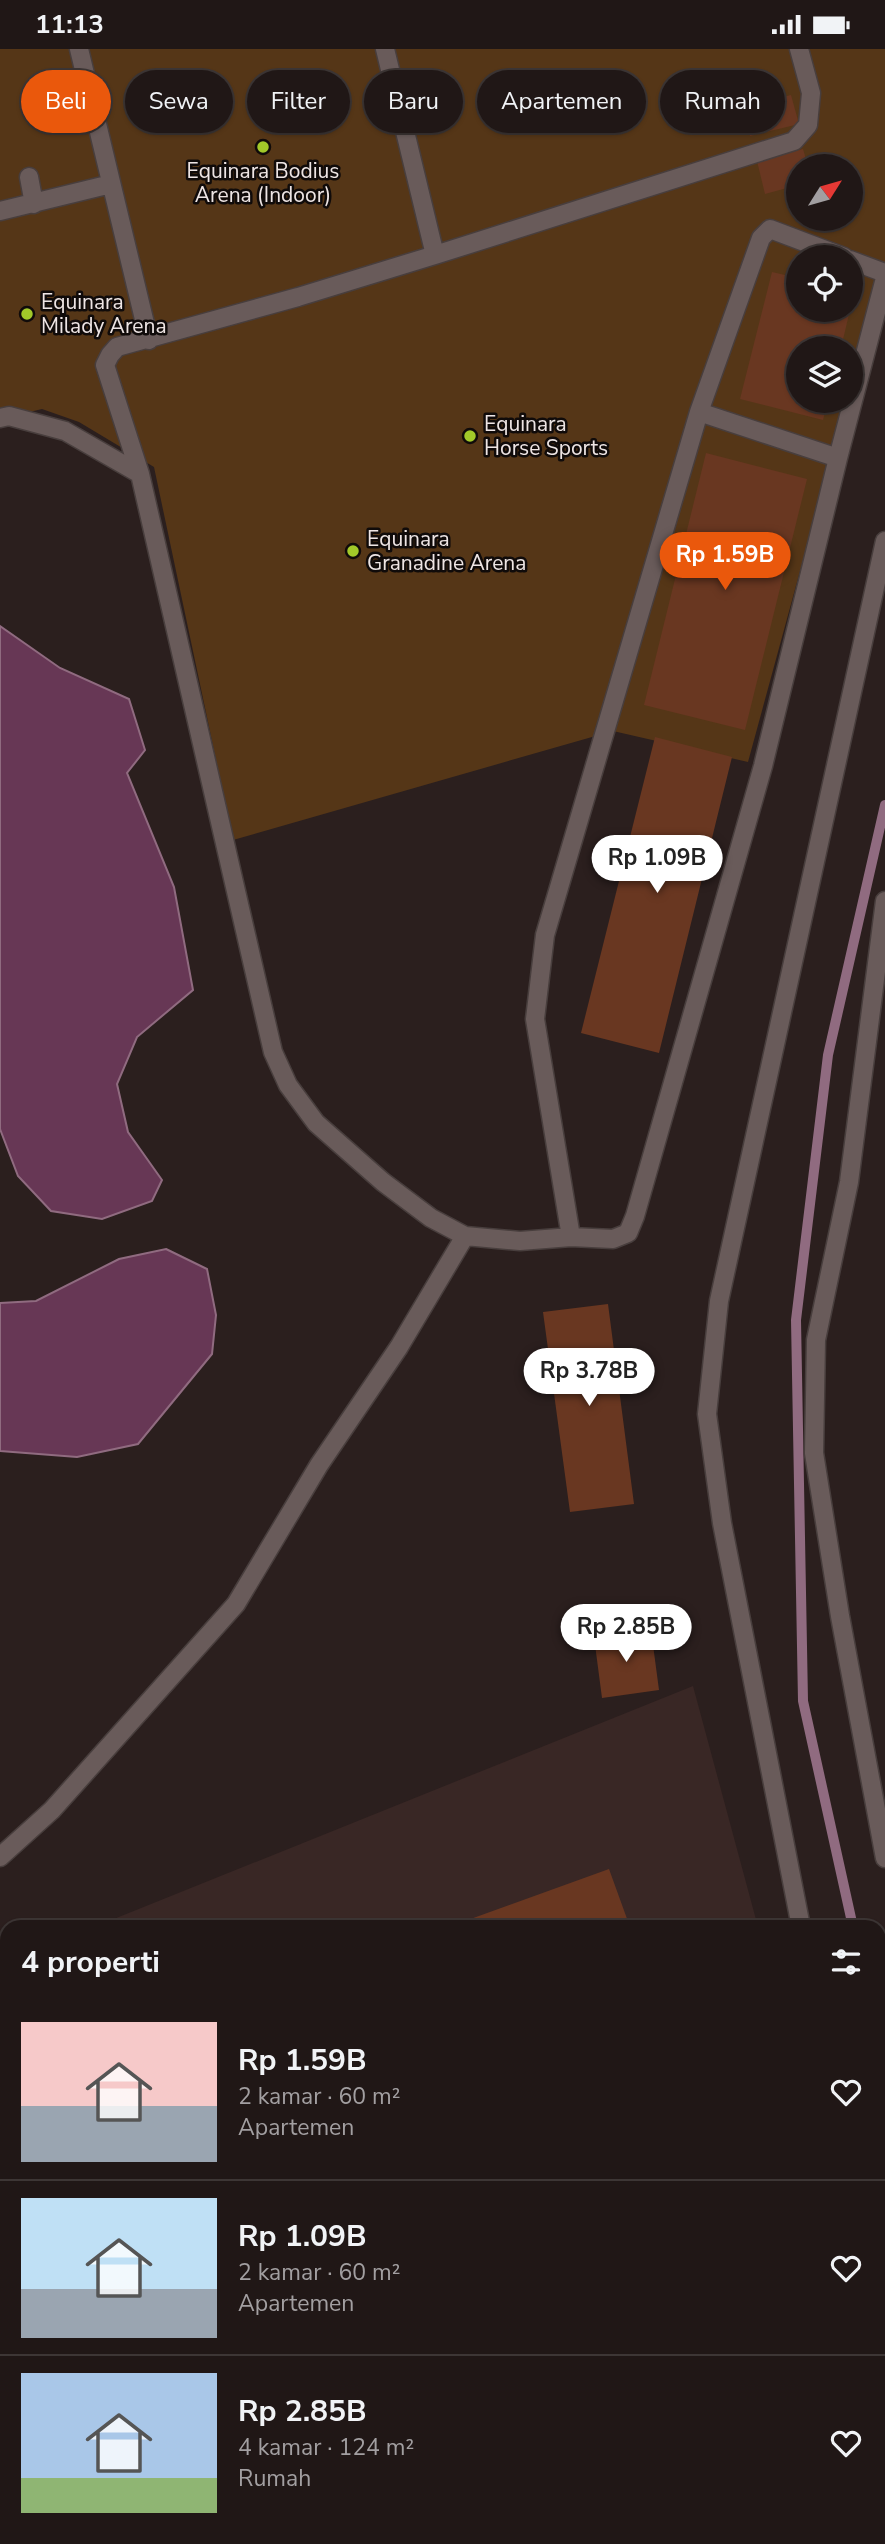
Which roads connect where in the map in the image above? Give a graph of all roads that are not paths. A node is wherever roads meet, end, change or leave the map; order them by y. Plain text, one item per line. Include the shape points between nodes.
1 (79, 49) edge
2 (385, 49) edge
3 (799, 49) edge
4 (29, 177) dead end
5 (111, 184) junction
6 (34, 204) junction
7 (0, 212) edge
8 (812, 245) edge
9 (435, 255) junction
10 (863, 265) edge
11 (885, 273) edge
12 (885, 278) edge
13 (149, 339) junction
14 (877, 340) edge
15 (699, 412) junction
16 (0, 418) edge
17 (838, 457) junction
18 (140, 474) junction
19 (885, 541) edge
20 (885, 901) edge
21 (465, 1235) junction
22 (571, 1237) junction
23 (0, 1857) edge
24 (885, 1858) edge
25 (800, 1920) edge

1 - 5 street
2 - 9 street
3 - 9 street via 811,93 808,125 794,141
4 - 6 street
5 - 6 street
5 - 13 street
6 - 7 street
8 - 15 street via 770,229 765,232
9 - 13 street
10 - 11 street
12 - 14 street
13 - 18 street via 117,347 105,365
14 - 17 street
15 - 17 street
15 - 22 street via 545,935 535,1019
16 - 18 street via 9,416 65,431
17 - 22 street via 763,766 635,1216 628,1233 620,1236
18 - 21 street via 273,1052 288,1085 316,1123 383,1182 431,1218
19 - 25 street via 719,1300 706,1413 722,1523
20 - 24 street via 849,1182 816,1340 814,1454
21 - 22 street via 520,1241
21 - 23 street via 236,1604 52,1809

